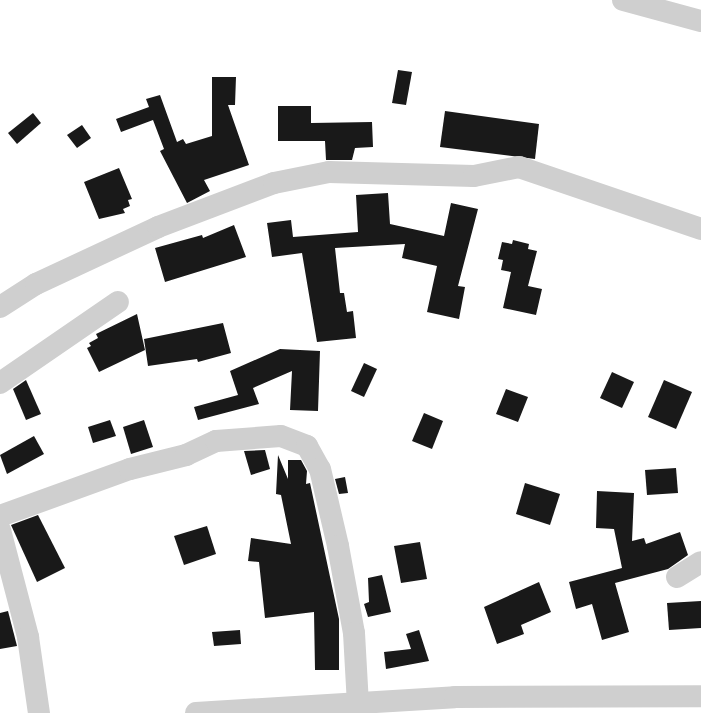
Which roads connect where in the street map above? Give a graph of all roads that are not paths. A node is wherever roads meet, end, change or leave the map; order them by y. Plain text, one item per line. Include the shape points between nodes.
1 (623, 0) edge
2 (701, 21) edge
3 (701, 229) edge
4 (118, 302) dead end
5 (0, 307) edge
6 (0, 382) edge
7 (0, 516) edge
8 (0, 530) edge
9 (701, 562) edge
10 (677, 576) dead end
11 (701, 696) edge
12 (358, 704) junction
13 (40, 713) edge
14 (196, 713) edge

1 - 2 street
3 - 5 street via 519,167 474,176 329,172 274,183 158,227 36,284
4 - 6 street
7 - 12 street via 130,469 186,455 216,441 281,436 307,446 320,469 338,546 354,633
8 - 13 street via 28,637
9 - 10 street
11 - 12 street via 455,697
12 - 14 street

